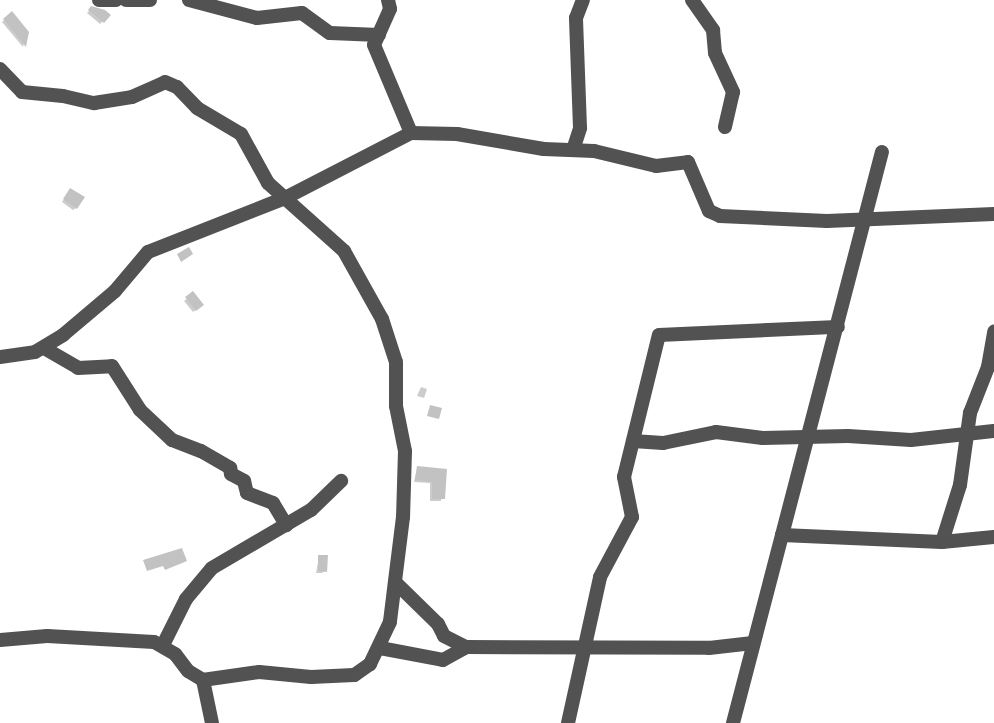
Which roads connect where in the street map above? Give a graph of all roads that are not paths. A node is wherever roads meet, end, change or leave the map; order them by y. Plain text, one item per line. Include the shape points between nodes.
1 (99, 0) edge
2 (116, 0) edge
3 (126, 0) edge
4 (150, 0) edge
5 (189, 0) edge
6 (388, 0) edge
7 (583, 0) edge
8 (692, 0) edge
9 (228, 4) edge
10 (379, 35) junction
11 (0, 69) edge
12 (725, 127) dead end
13 (411, 133) junction
14 (573, 150) junction
15 (882, 152) dead end
16 (285, 198) junction
17 (994, 214) edge
18 (864, 218) junction
19 (838, 327) junction
20 (994, 332) edge
21 (44, 348) junction
22 (0, 357) edge
23 (994, 431) edge
24 (968, 434) junction
25 (807, 440) junction
26 (633, 441) junction
27 (341, 481) dead end
28 (286, 525) junction
29 (782, 535) junction
30 (994, 537) edge
31 (942, 542) junction
32 (395, 582) junction
33 (0, 640) edge
34 (753, 643) junction
35 (163, 645) junction
36 (466, 647) junction
37 (380, 648) junction
38 (586, 648) junction
39 (203, 680) junction
40 (212, 723) edge
41 (568, 723) edge
42 (733, 723) edge

1 - 2 street
3 - 4 street
5 - 9 street
6 - 10 street via 390,9
7 - 14 street via 576,18 580,128
8 - 12 street via 713,30 715,53 733,92
9 - 10 street via 257,18 302,13 330,33
10 - 13 street via 374,45
11 - 16 street via 22,92 94,103 132,97 165,82 177,87 197,108 241,134 262,174
13 - 14 street
13 - 16 street
14 - 18 street via 656,166 688,162 709,211 720,216 765,221
15 - 18 street
16 - 21 street via 148,252 115,291
16 - 32 street via 344,251 393,349 405,451
17 - 18 street
18 - 19 street
19 - 25 street
19 - 26 street via 659,335
20 - 24 street
21 - 22 street
21 - 28 street via 78,368 112,366 140,410 172,440 230,468 244,481 247,493 273,503
23 - 24 street
24 - 25 street via 936,440
24 - 31 street via 960,485
25 - 26 street via 716,432 663,443
25 - 29 street
26 - 38 street via 624,477 632,517 600,577
27 - 28 street
28 - 35 street via 212,568 186,599
29 - 31 street
29 - 34 street
30 - 31 street
32 - 36 street via 444,636
32 - 37 street
33 - 35 street via 91,638
34 - 38 street
34 - 42 street
35 - 39 street
36 - 37 street via 443,660
36 - 38 street
37 - 39 street via 354,675 259,672
38 - 41 street
39 - 40 street

